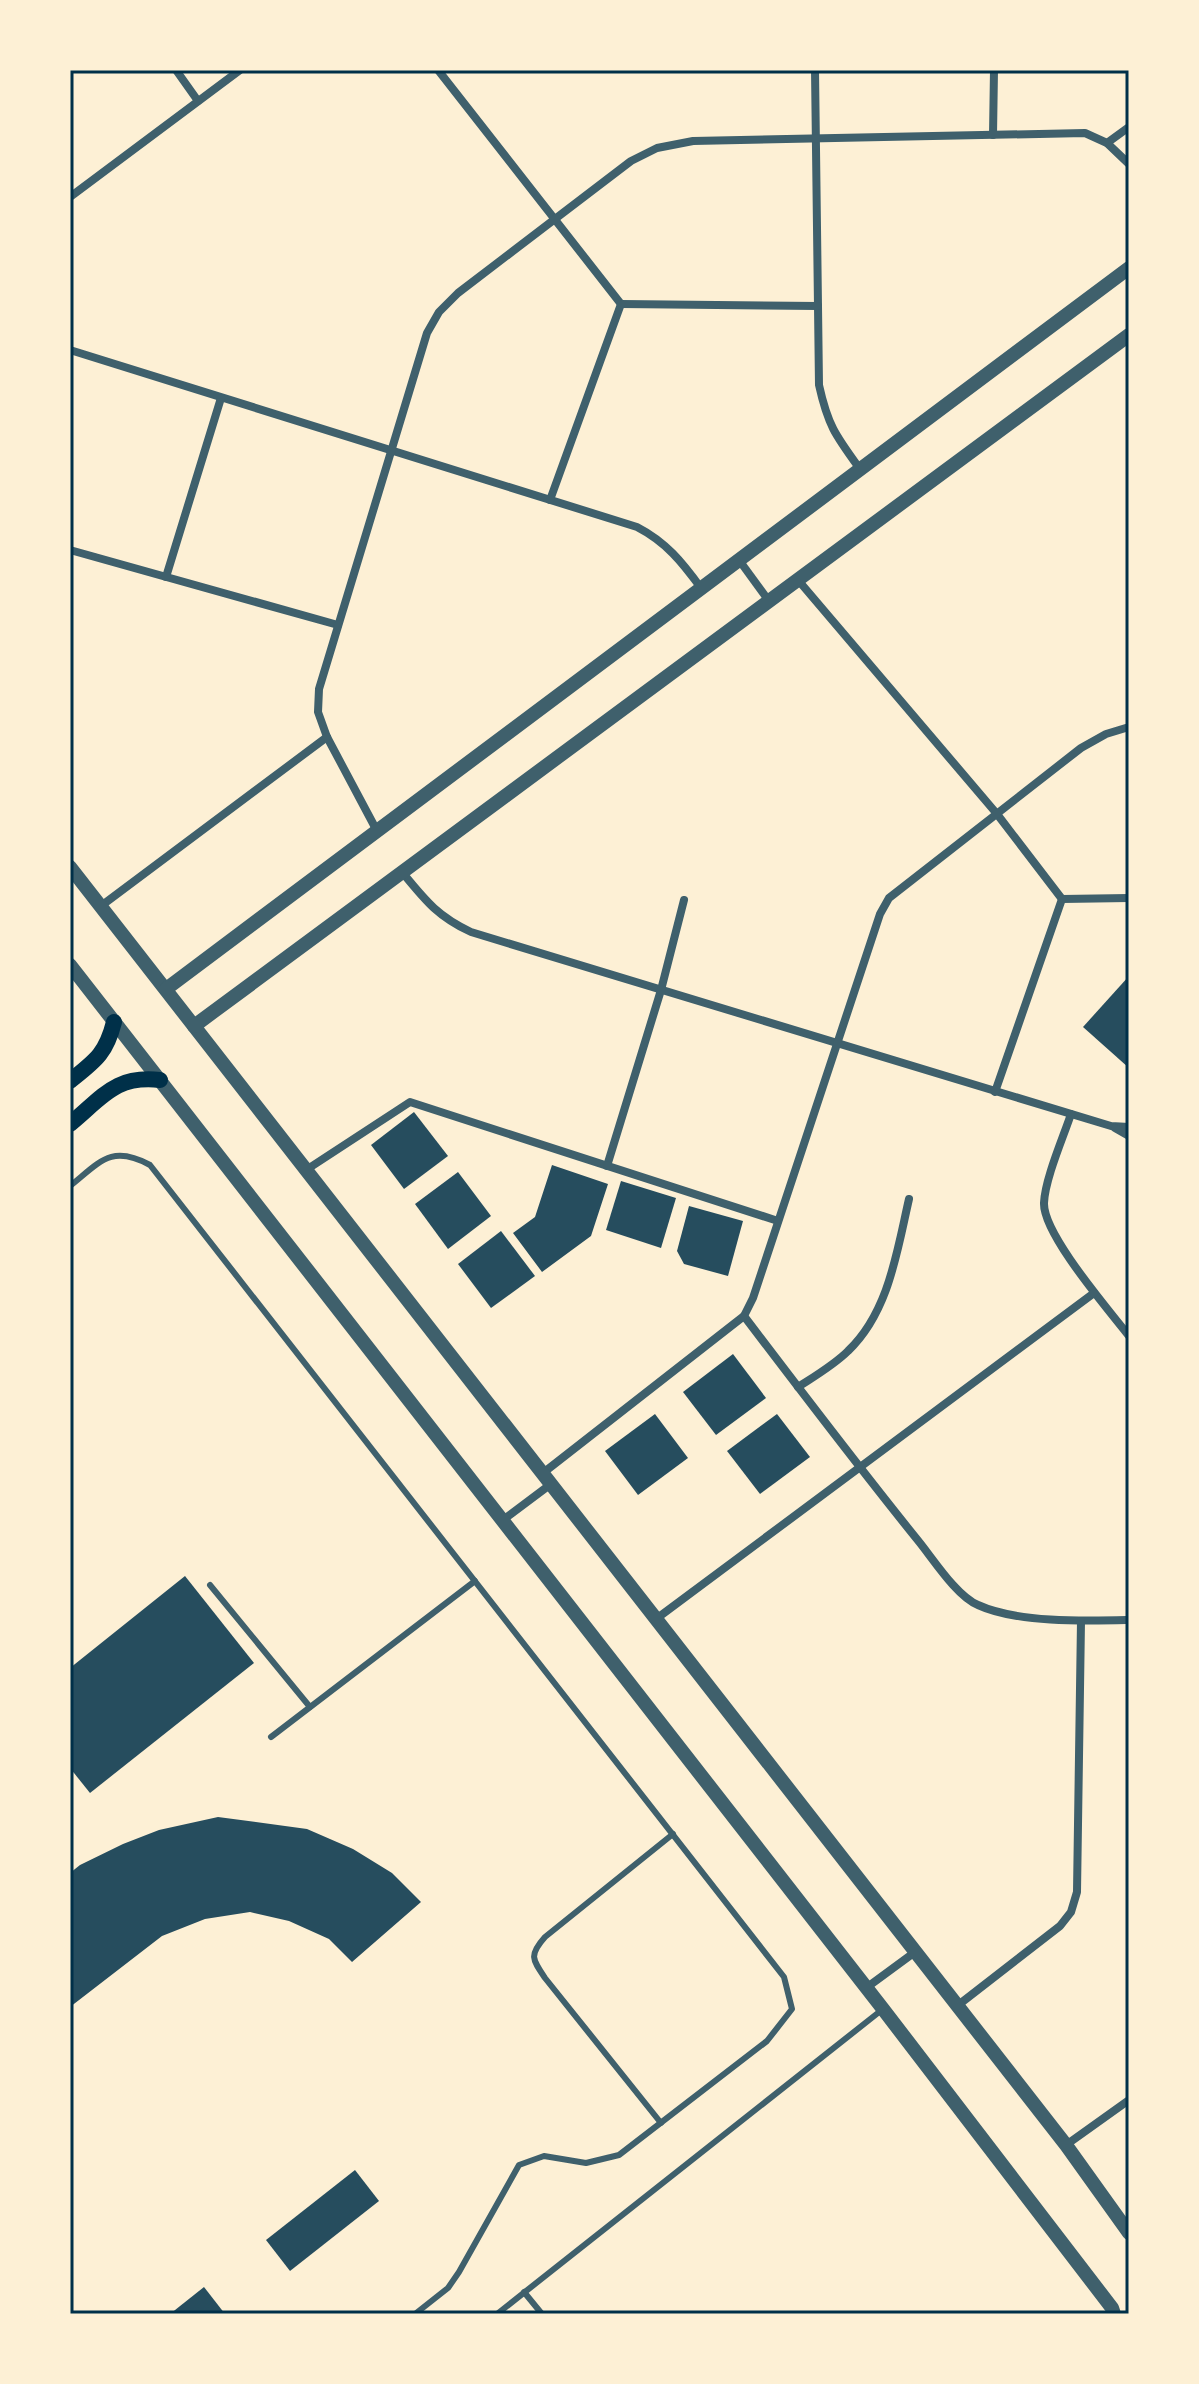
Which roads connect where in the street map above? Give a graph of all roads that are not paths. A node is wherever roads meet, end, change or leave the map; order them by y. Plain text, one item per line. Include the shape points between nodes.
1 (176, 70) edge
2 (240, 70) edge
3 (438, 70) edge
4 (815, 70) edge
5 (994, 70) edge
6 (198, 101) junction
7 (1129, 127) edge
8 (993, 135) junction
9 (816, 139) junction
10 (1107, 143) junction
11 (1129, 164) edge
12 (70, 197) edge
13 (555, 219) junction
14 (1129, 268) edge
15 (621, 304) junction
16 (818, 306) junction
17 (1129, 335) edge
18 (70, 350) edge
19 (221, 398) junction
20 (391, 451) junction
21 (860, 469) junction
22 (550, 500) junction
23 (70, 550) edge
24 (739, 560) junction
25 (166, 577) junction
26 (798, 580) junction
27 (701, 588) junction
28 (769, 601) junction
29 (338, 625) junction
30 (1129, 727) edge
31 (327, 737) junction
32 (997, 814) junction
33 (377, 831) junction
34 (70, 867) edge
35 (402, 872) junction
36 (1129, 898) edge
37 (1062, 899) junction
38 (684, 900) dead end
39 (101, 906) junction
40 (70, 965) edge
41 (166, 989) junction
42 (661, 990) junction
43 (114, 1022) junction
44 (194, 1026) junction
45 (837, 1044) junction
46 (160, 1080) junction
47 (70, 1081) edge
48 (995, 1092) junction
49 (1071, 1114) junction
50 (70, 1124) edge
51 (1111, 1126) junction
52 (1129, 1127) edge
53 (1129, 1136) edge
54 (607, 1166) junction
55 (306, 1170) junction
56 (70, 1186) edge
57 (909, 1199) dead end
58 (778, 1221) junction
59 (1094, 1293) junction
60 (744, 1316) junction
61 (1129, 1336) edge
62 (798, 1387) junction
63 (859, 1468) junction
64 (547, 1479) junction
65 (503, 1520) junction
66 (475, 1581) junction
67 (210, 1585) dead end
68 (656, 1619) junction
69 (1129, 1620) edge
70 (1081, 1621) junction
71 (310, 1707) junction
72 (271, 1737) dead end
73 (673, 1834) junction
74 (915, 1952) junction
75 (866, 1988) junction
76 (957, 2006) junction
77 (883, 2009) junction
78 (1129, 2100) edge
79 (661, 2123) junction
80 (1066, 2145) junction
81 (1129, 2233) edge
82 (524, 2292) junction
83 (415, 2314) edge
84 (497, 2314) edge
85 (542, 2314) edge
86 (1114, 2314) edge

1 - 6 street
2 - 6 street
3 - 13 street
4 - 9 street
5 - 8 street
6 - 12 street
7 - 10 street
8 - 9 street
8 - 10 street via 1085,133
9 - 13 street via 693,141 657,148 631,161
9 - 16 street
10 - 11 street
13 - 15 street
13 - 20 street via 439,312 427,333
14 - 21 street
15 - 16 street
15 - 22 street
16 - 21 street via 819,385 826,417
17 - 26 street
18 - 19 street
19 - 20 street
19 - 25 street
20 - 22 street
20 - 29 street
21 - 24 street
22 - 27 street via 657,538
23 - 25 street
24 - 27 street
24 - 28 street
25 - 29 street
26 - 28 street
26 - 32 street
27 - 33 street
28 - 35 street
29 - 31 street via 319,689 318,712
30 - 32 street via 1081,748
31 - 33 street
31 - 39 street
32 - 37 street
32 - 45 street via 889,898
33 - 41 street
34 - 39 street
35 - 42 street via 432,908 471,932
35 - 44 street
36 - 37 street
37 - 48 street
38 - 42 street
39 - 41 street
40 - 43 street
41 - 44 street
42 - 45 street
42 - 54 street
43 - 46 street
43 - 47 main road via 98,1059
44 - 55 street
45 - 48 street
45 - 58 street
46 - 50 main road via 122,1082
46 - 65 street
48 - 49 street
49 - 51 street
49 - 59 street via 1044,1213
51 - 52 street
51 - 53 street
54 - 55 street via 410,1102
54 - 58 street
55 - 64 street
56 - 66 lane via 109,1156 135,1157 150,1165
57 - 62 street via 883,1299 864,1332 841,1358
58 - 60 street
59 - 61 street
59 - 63 street
60 - 62 street
60 - 64 street
62 - 63 street
63 - 68 street
63 - 70 street via 974,1604 1001,1614
64 - 65 street
64 - 68 street
65 - 75 street
66 - 71 lane
66 - 73 lane
67 - 71 lane
68 - 74 street
69 - 70 street
70 - 76 street via 1077,1892 1071,1912
71 - 72 lane
73 - 79 lane via 784,1977 792,2009 767,2041
73 - 79 lane via 545,1937 534,1949 533,1961
74 - 75 street
74 - 76 street
75 - 77 street
76 - 80 street
77 - 82 lane
77 - 86 street
78 - 80 street
79 - 83 lane via 619,2155 600,2161 544,2156 519,2165 448,2288
80 - 81 street
82 - 84 lane
82 - 85 lane

